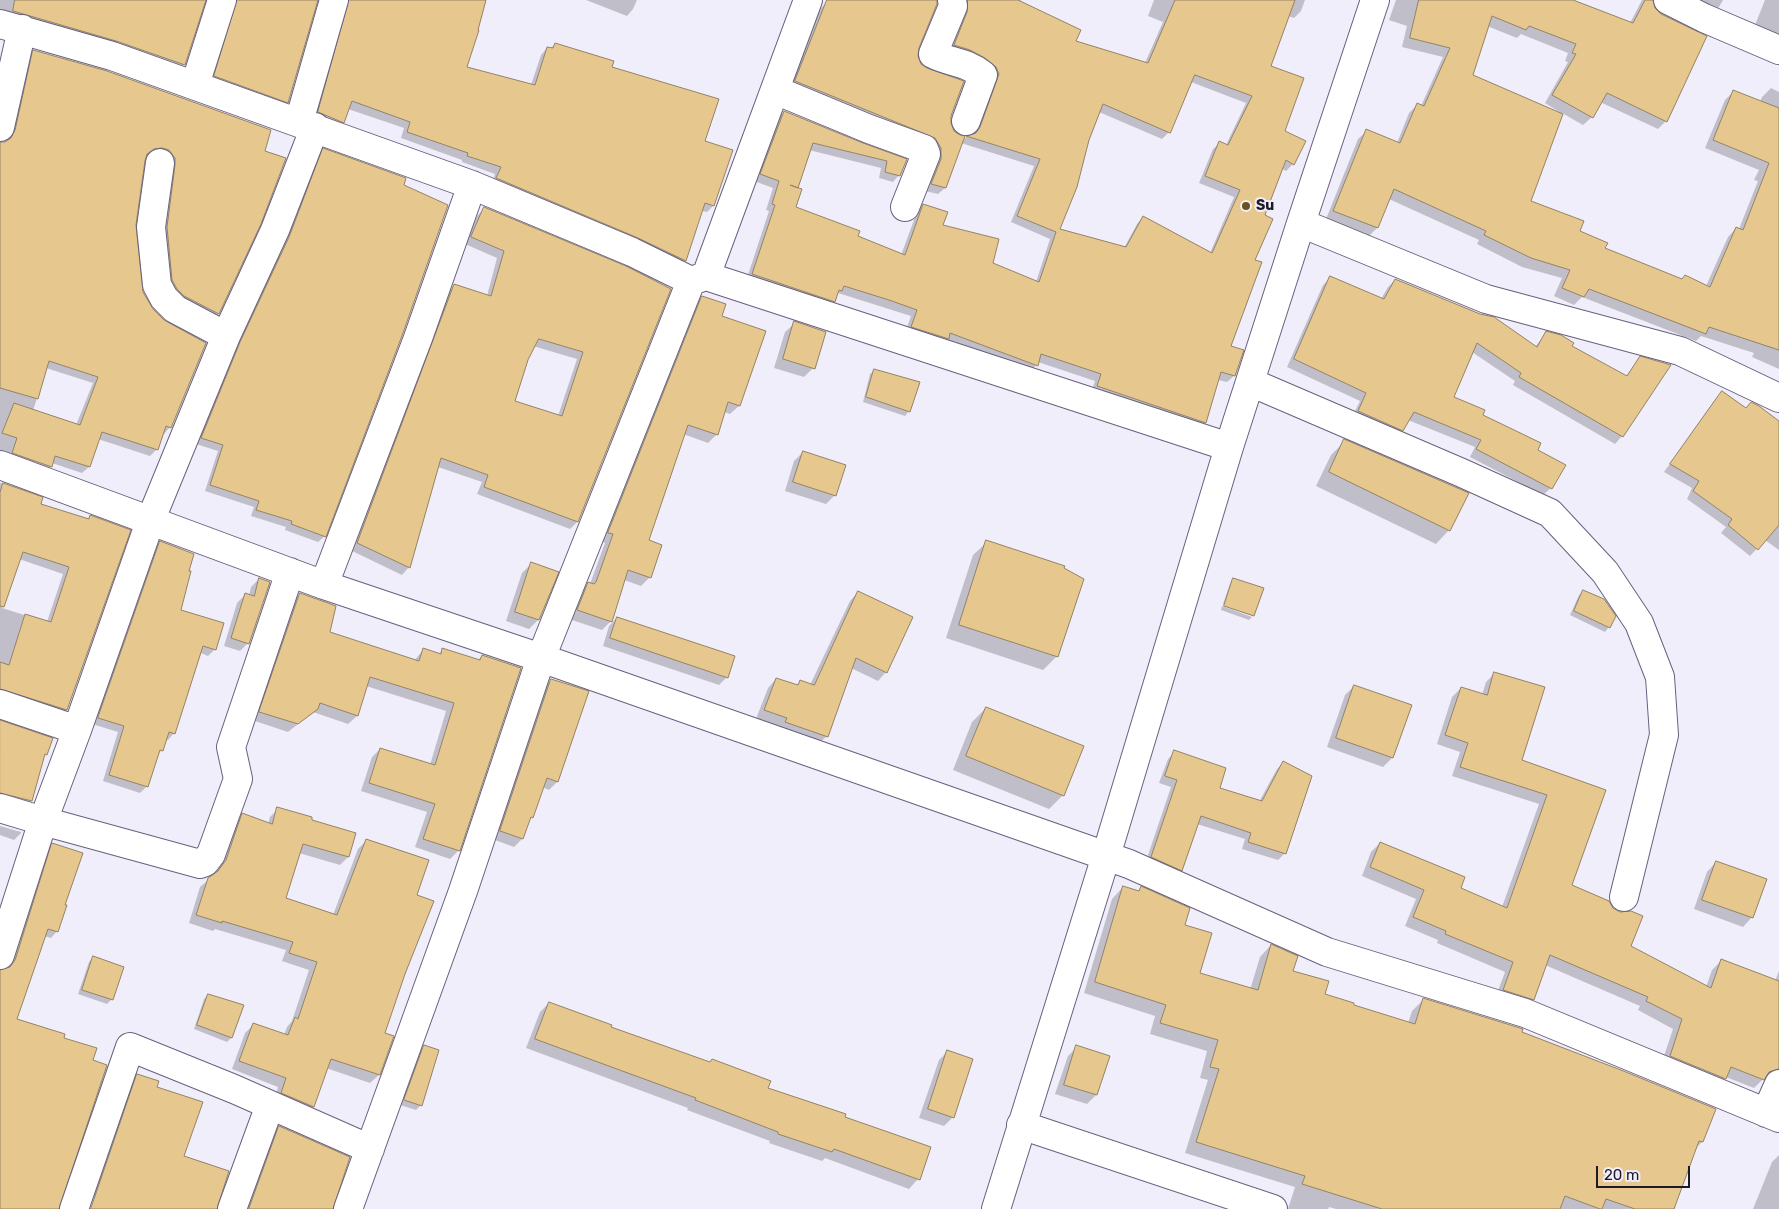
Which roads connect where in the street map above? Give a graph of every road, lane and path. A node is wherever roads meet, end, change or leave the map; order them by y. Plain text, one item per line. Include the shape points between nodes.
1 (222, 0) edge
2 (334, 0) edge
3 (808, 0) edge
4 (952, 0) edge
5 (1375, 0) edge
6 (1668, 0) edge
7 (11, 27) edge
8 (1779, 50) edge
9 (195, 85) junction
10 (775, 90) junction
11 (966, 122) dead end
12 (307, 125) junction
13 (0, 126) edge
14 (160, 163) dead end
15 (472, 185) junction
16 (905, 207) dead end
17 (1301, 223) junction
18 (698, 278) junction
19 (226, 336) junction
20 (1250, 382) junction
21 (1779, 398) edge
22 (1229, 447) junction
23 (1, 469) edge
24 (151, 519) junction
25 (290, 572) junction
26 (324, 585) junction
27 (541, 658) junction
28 (0, 704) edge
29 (77, 730) junction
30 (0, 808) edge
31 (43, 821) junction
32 (1106, 856) junction
33 (1624, 897) dead end
34 (0, 955) edge
35 (1779, 1084) edge
36 (270, 1105) junction
37 (1773, 1115) edge
38 (1021, 1125) junction
39 (370, 1149) junction
40 (74, 1209) edge
41 (232, 1209) edge
42 (348, 1209) edge
43 (996, 1209) edge
44 (1273, 1209) edge

1 - 9 street
2 - 12 street
3 - 10 street
4 - 11 street via 953,6 933,54 975,68 983,75
5 - 17 street
6 - 8 street
7 - 9 street via 112,56
7 - 13 street
9 - 12 street
10 - 16 street via 924,149 926,154
10 - 18 street
12 - 15 street
12 - 19 street via 275,230
14 - 19 street via 151,226 157,285 175,309
15 - 18 street
15 - 26 street via 415,347
17 - 20 street
17 - 21 street via 1486,299 1680,351
18 - 22 street
18 - 27 street
19 - 24 street
20 - 22 street
20 - 33 street via 1550,513 1605,572 1639,623 1660,677 1664,735
22 - 32 street
23 - 24 street
24 - 25 street
24 - 29 street
25 - 26 street
25 - 31 street via 231,747 238,779 211,854 205,862 200,864
26 - 27 street
27 - 32 street
27 - 39 street via 463,891
28 - 29 street
29 - 31 street
30 - 31 street
31 - 34 street
32 - 37 street via 1327,952 1525,1014
32 - 38 street
35 - 37 street
36 - 39 street
36 - 40 street via 130,1047
36 - 41 street
38 - 43 street
38 - 44 street
39 - 42 street

